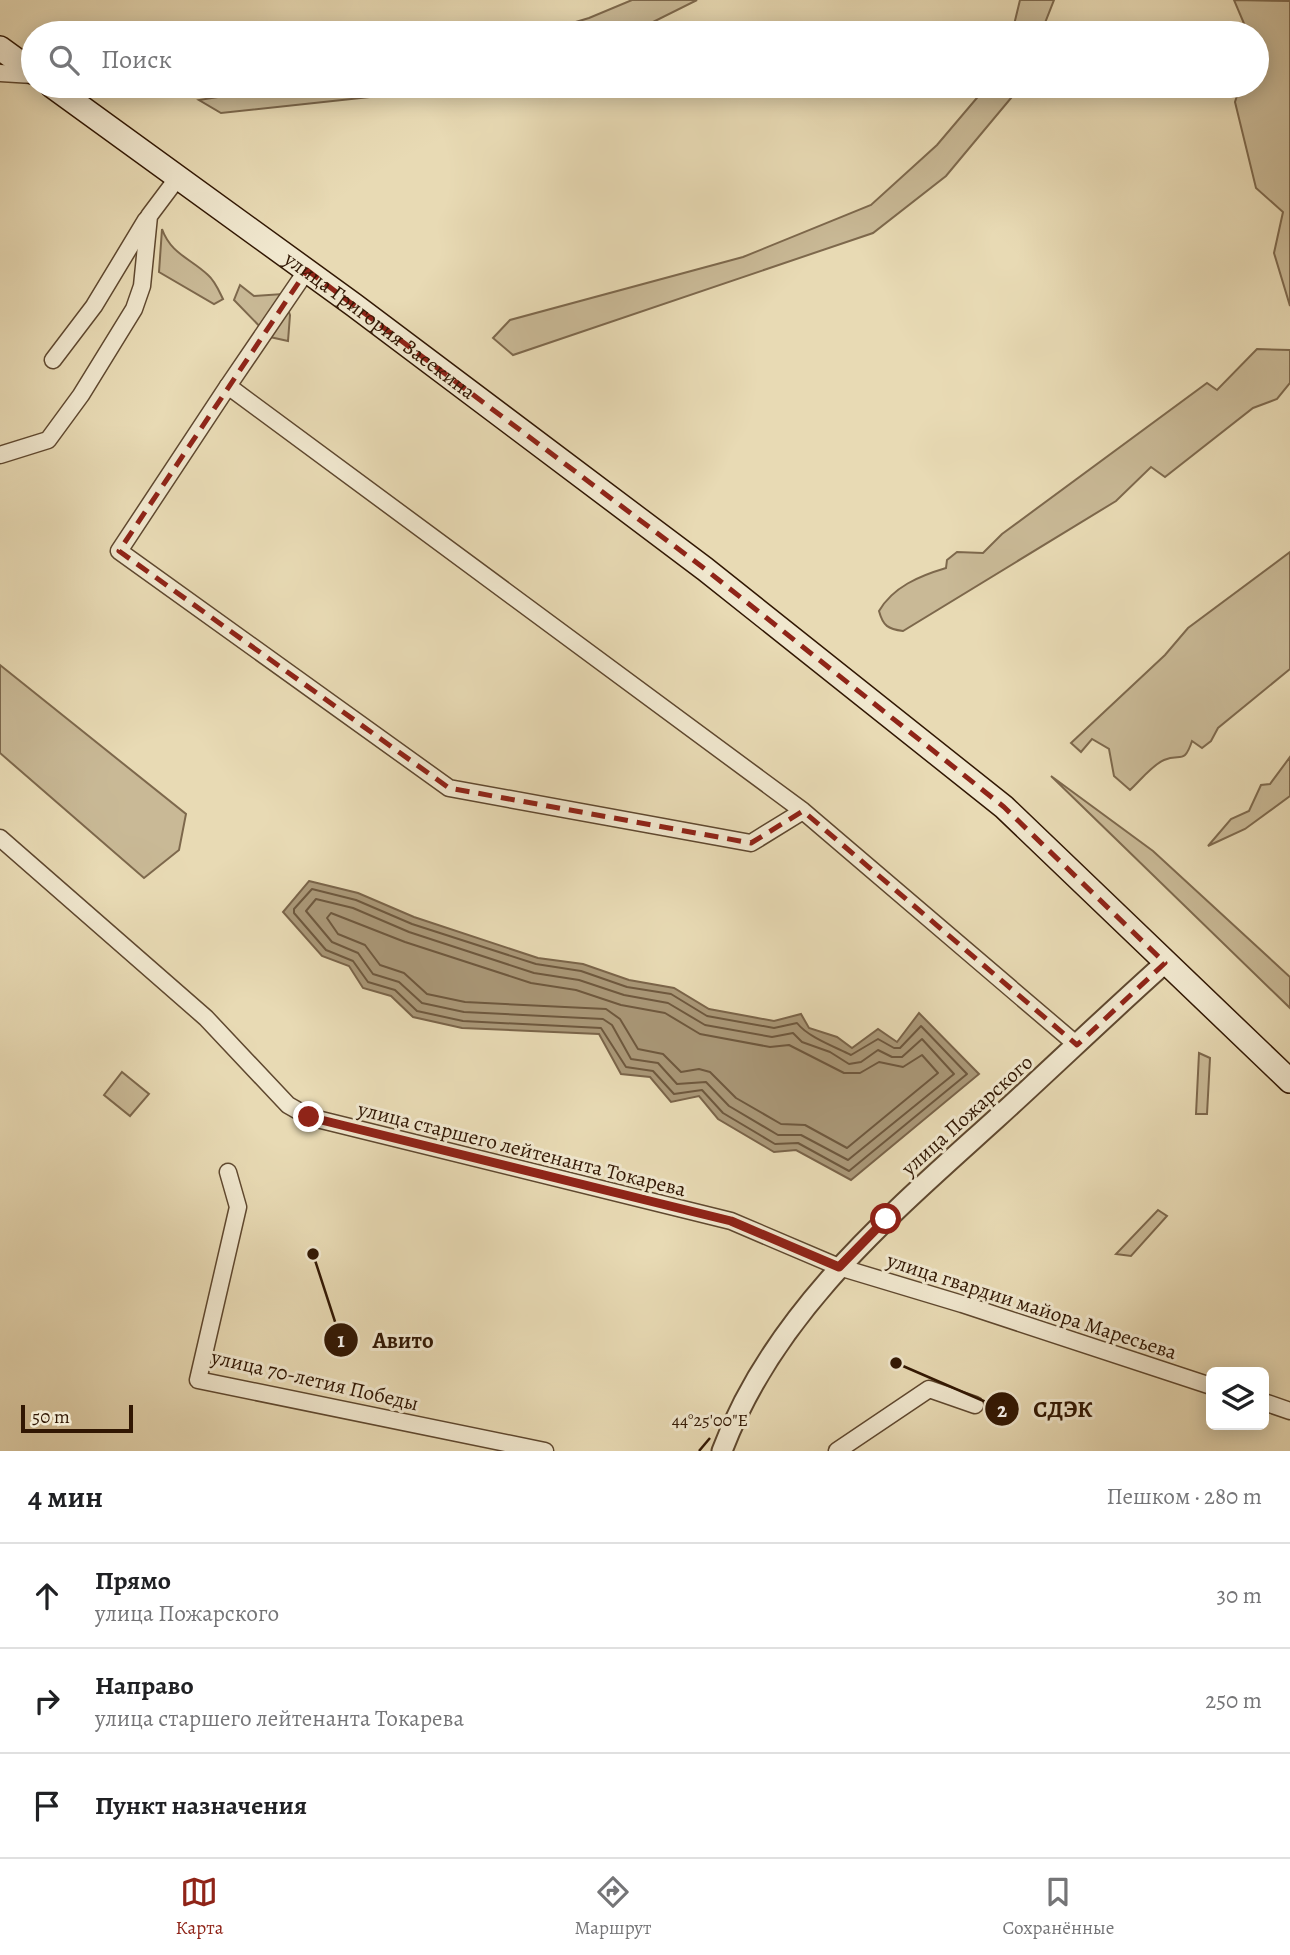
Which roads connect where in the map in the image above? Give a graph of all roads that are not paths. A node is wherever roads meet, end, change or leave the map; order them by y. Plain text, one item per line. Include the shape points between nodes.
1 (0, 48) edge
2 (21, 65) edge
3 (0, 73) edge
4 (21, 74) edge
5 (69, 98) edge
6 (179, 176) junction
7 (149, 216) junction
8 (307, 270) junction
9 (53, 360) dead end
10 (228, 386) junction
11 (0, 455) edge
12 (803, 811) junction
13 (0, 838) edge
14 (1165, 963) junction
15 (1077, 1045) junction
16 (1290, 1081) edge
17 (228, 1172) dead end
18 (839, 1267) junction
19 (1206, 1384) edge
20 (1269, 1404) edge
21 (975, 1405) dead end
22 (1290, 1412) edge
23 (545, 1451) edge
24 (722, 1451) edge
25 (837, 1451) edge

1 - 2 main road
3 - 4 street
5 - 6 main road, улица Григория Засекина
6 - 7 street
6 - 8 main road, улица Григория Засекина
7 - 9 street via 94,306
7 - 11 street via 142,286 121,331 58,430 48,440
8 - 10 street
8 - 14 main road, улица Григория Засекина via 705,569 1004,807
10 - 12 street
10 - 12 street via 119,551 449,788 751,844
12 - 15 street
13 - 18 street, улица старшего лейтенанта Токарева via 206,1018 288,1105 309,1117 731,1221
14 - 15 street, улица Пожарского
14 - 16 main road, улица Григория Засекина
15 - 18 street, улица Пожарского
17 - 23 street, улица 70-летия Победы via 238,1207 198,1380
18 - 19 street, улица гвардии майора Маресьева
18 - 24 street, улица Пожарского via 761,1371
20 - 22 street
21 - 25 street via 929,1389

